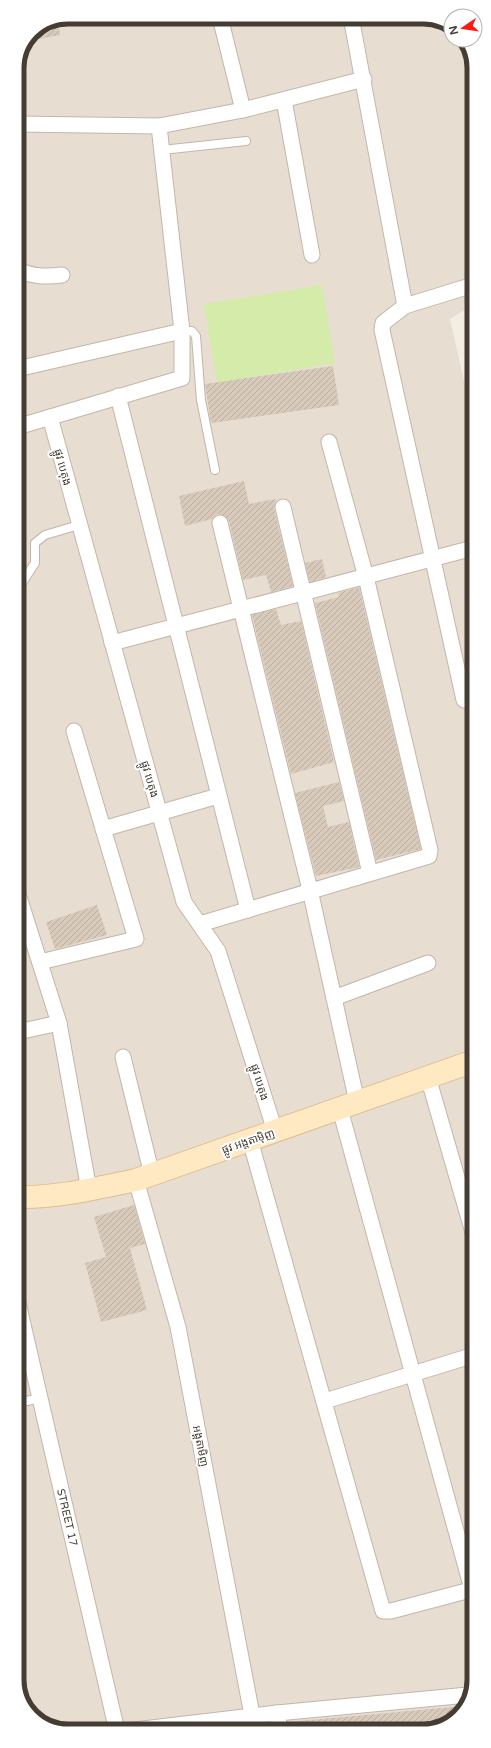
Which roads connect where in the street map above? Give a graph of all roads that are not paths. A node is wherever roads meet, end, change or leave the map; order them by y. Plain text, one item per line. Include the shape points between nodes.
1 (222, 24) edge
2 (352, 24) edge
3 (364, 80) junction
4 (284, 100) junction
5 (243, 110) junction
6 (24, 124) edge
7 (159, 126) junction
8 (246, 141) dead end
9 (162, 150) junction
10 (312, 255) dead end
11 (24, 273) edge
12 (62, 275) dead end
13 (467, 288) edge
14 (405, 306) junction
15 (182, 332) junction
16 (24, 367) edge
17 (118, 396) junction
18 (50, 417) junction
19 (24, 425) edge
20 (329, 442) dead end
21 (215, 470) dead end
22 (283, 507) dead end
23 (220, 523) dead end
24 (79, 525) junction
25 (467, 550) edge
26 (433, 559) junction
27 (366, 577) junction
28 (24, 580) edge
29 (302, 593) junction
30 (240, 610) junction
31 (176, 626) junction
32 (112, 643) junction
33 (464, 700) dead end
34 (74, 731) dead end
35 (218, 796) junction
36 (160, 813) junction
37 (103, 829) junction
38 (370, 873) junction
39 (310, 890) junction
40 (248, 910) junction
41 (24, 913) edge
42 (200, 924) junction
43 (40, 962) junction
44 (428, 962) dead end
45 (334, 998) junction
46 (59, 1023) junction
47 (24, 1031) edge
48 (123, 1057) dead end
49 (467, 1063) edge
50 (428, 1077) junction
51 (349, 1105) junction
52 (275, 1131) junction
53 (250, 1140) junction
54 (144, 1178) junction
55 (89, 1190) junction
56 (24, 1197) edge
57 (467, 1212) edge
58 (24, 1329) edge
59 (467, 1357) edge
60 (414, 1374) junction
61 (40, 1398) junction
62 (325, 1401) junction
63 (24, 1402) edge
64 (467, 1567) edge
65 (467, 1591) edge
66 (464, 1695) edge
67 (277, 1712) junction
68 (252, 1715) junction
69 (115, 1724) edge
70 (181, 1724) edge
71 (279, 1724) edge

1 - 5 street
2 - 3 street
3 - 4 street
3 - 14 street
4 - 5 street
4 - 10 street
5 - 7 street
6 - 7 street
7 - 9 street
8 - 9 lane
9 - 15 street
11 - 12 street via 47,277
13 - 14 street
14 - 26 street via 383,323 382,330
15 - 16 street
15 - 17 street via 182,378
15 - 21 lane via 192,331 196,336 201,400
17 - 18 street
17 - 31 street
18 - 19 street
18 - 24 street, ផ្លូវ បេតុង
20 - 27 street
22 - 29 street
23 - 30 street
24 - 28 lane via 45,535 35,543 35,563
24 - 32 street, ផ្លូវ បេតុង
25 - 26 street
26 - 27 street
26 - 33 street
27 - 29 street
27 - 38 street via 430,850 429,856 425,858
29 - 30 street
29 - 38 street
30 - 31 street
30 - 39 street
31 - 32 street
31 - 35 street
32 - 36 street, ផ្លូវ បេតុង
34 - 37 street
35 - 36 street
35 - 40 street
36 - 37 street
36 - 42 street, ផ្លូវ បេតុង via 184,902
37 - 43 street via 136,939
38 - 39 street
39 - 40 street
39 - 45 street
40 - 42 street
41 - 43 street
42 - 52 street, ផ្លូវ បេតុង via 218,951
43 - 46 street
44 - 45 street
45 - 51 street
46 - 47 street
46 - 55 street
48 - 54 street, អង្គតាមិញ
49 - 50 street, ផ្លូវ អង្តតាម៉ិញ
50 - 51 street, ផ្លូវ អង្តតាម៉ិញ
50 - 57 street
51 - 52 street, ផ្លូវ អង្តតាម៉ិញ
51 - 60 street
52 - 53 street, ផ្លូវ អង្តតាម៉ិញ
53 - 54 street, ផ្លូវ អង្តតាម៉ិញ
53 - 62 street
54 - 55 street, ផ្លូវ អង្តតាម៉ិញ
54 - 68 street, អង្គតាមិញ via 178,1327
55 - 56 street, ផ្លូវ អង្តតាម៉ិញ
58 - 61 street, STREET 17
59 - 60 street
60 - 62 street
60 - 64 street
61 - 63 lane
61 - 69 street, STREET 17
62 - 65 street via 383,1610 391,1611
66 - 67 street
67 - 68 street
67 - 71 street
68 - 70 street

